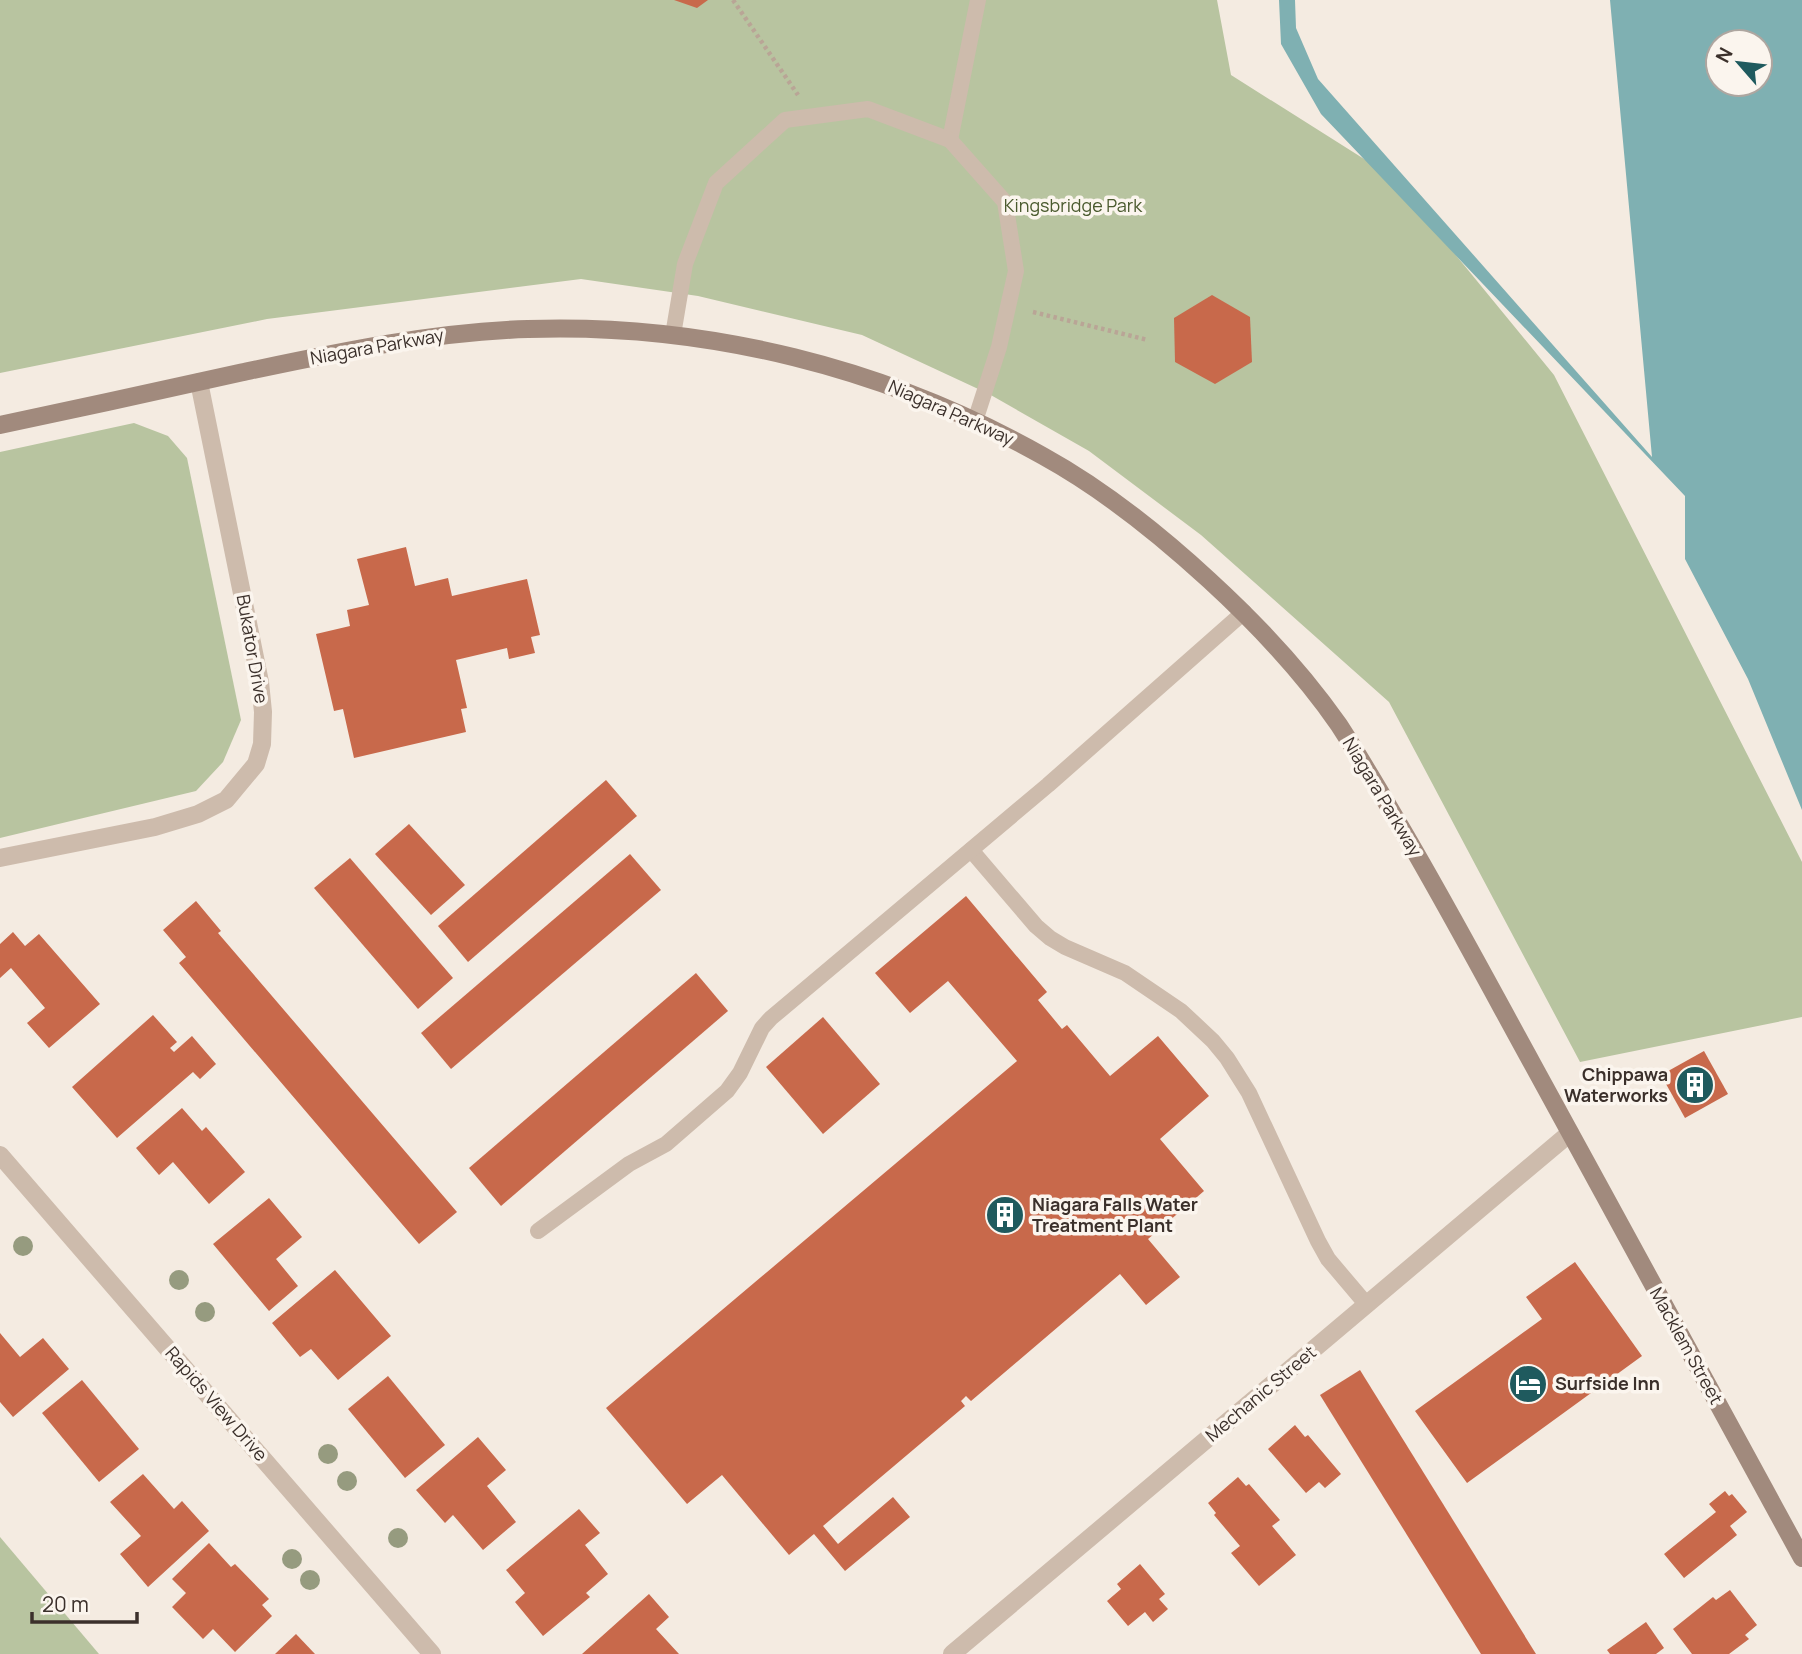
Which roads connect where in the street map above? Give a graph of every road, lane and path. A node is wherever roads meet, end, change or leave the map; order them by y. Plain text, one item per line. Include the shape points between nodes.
1 (733, 0) edge
2 (978, 0) edge
3 (813, 116) junction
4 (950, 141) junction
5 (1008, 305) junction
6 (673, 335) junction
7 (1148, 340) dead end
8 (199, 382) junction
9 (975, 421) junction
10 (0, 425) edge
11 (1244, 612) junction
12 (971, 850) junction
13 (0, 858) edge
14 (1570, 1133) junction
15 (0, 1154) edge
16 (538, 1231) dead end
17 (1367, 1305) junction
18 (1802, 1558) edge
19 (432, 1654) edge
20 (952, 1654) edge

1 - 3 path
2 - 4 lane
3 - 4 lane via 868,109
3 - 6 lane via 785,120 716,183 685,264
4 - 5 lane via 1005,202 1016,271
5 - 7 path
5 - 9 lane
6 - 8 main road, Niagara Parkway via 586,329 481,331 380,344
6 - 9 main road, Niagara Parkway via 830,366
8 - 10 main road, Niagara Parkway
8 - 13 street, Bukator Drive via 260,682 262,744 256,764 226,800 198,814
9 - 11 main road, Niagara Parkway via 1048,458 1113,501
11 - 12 lane
11 - 14 main road, Niagara Parkway via 1338,724 1426,869
12 - 16 lane via 771,1018 734,1083 672,1140 629,1164
12 - 17 lane via 1050,938 1144,985 1213,1041 1249,1093 1328,1259
14 - 17 street, Mechanic Street
14 - 18 main road, Macklem Street
15 - 19 street, Rapids View Drive
17 - 20 street, Mechanic Street

